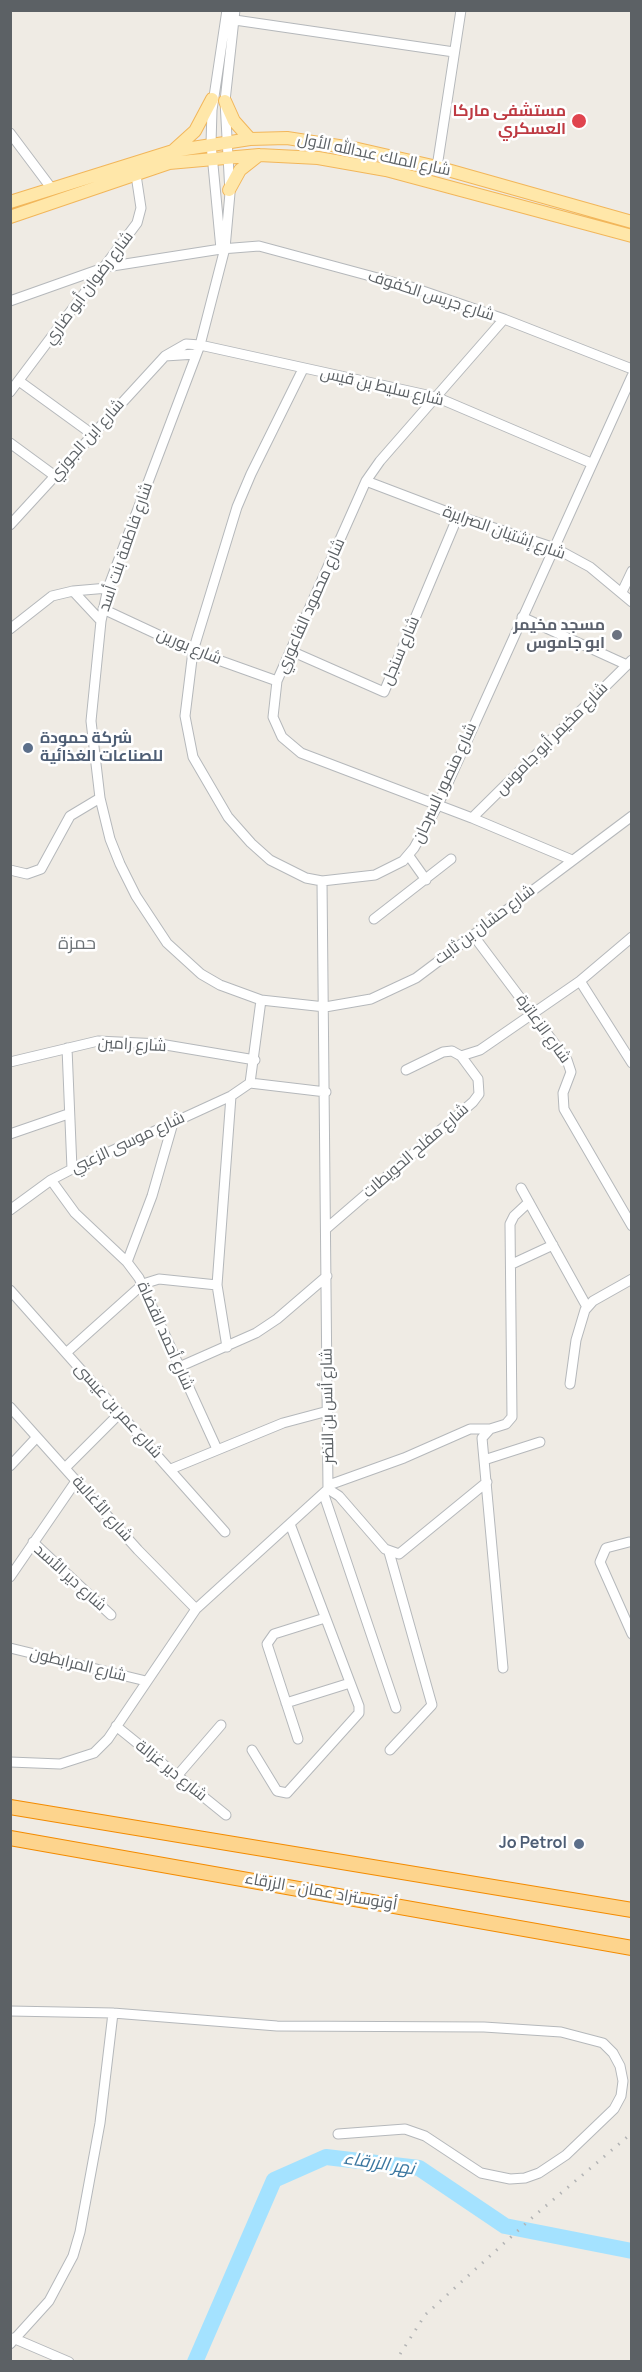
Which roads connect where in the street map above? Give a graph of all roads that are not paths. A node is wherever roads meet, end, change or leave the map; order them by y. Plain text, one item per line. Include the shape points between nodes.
1 (461, 10) edge
2 (231, 15) edge
3 (454, 52) junction
4 (218, 100) junction
5 (10, 133) edge
6 (250, 139) junction
7 (225, 142) junction
8 (211, 144) junction
9 (173, 151) junction
10 (259, 156) junction
11 (227, 157) junction
12 (212, 158) junction
13 (437, 167) junction
14 (136, 175) junction
15 (52, 189) junction
16 (229, 190) junction
17 (10, 202) edge
18 (10, 217) edge
19 (632, 222) edge
20 (632, 237) edge
21 (223, 252) junction
22 (106, 267) junction
23 (10, 300) edge
24 (504, 319) junction
25 (198, 350) junction
26 (303, 369) junction
27 (632, 369) edge
28 (632, 376) edge
29 (20, 381) junction
30 (10, 392) edge
31 (436, 397) junction
32 (92, 434) junction
33 (10, 443) edge
34 (591, 463) junction
35 (55, 476) junction
36 (366, 481) junction
37 (458, 516) junction
38 (10, 525) edge
39 (555, 548) junction
40 (632, 571) edge
41 (108, 588) junction
42 (73, 591) junction
43 (622, 592) junction
44 (632, 602) edge
45 (103, 609) junction
46 (522, 617) junction
47 (101, 621) junction
48 (10, 629) edge
49 (193, 651) junction
50 (291, 651) junction
51 (629, 662) edge
52 (277, 681) junction
53 (100, 798) junction
54 (438, 805) junction
55 (631, 817) edge
56 (472, 818) junction
57 (409, 856) junction
58 (451, 859) dead end
59 (572, 860) junction
60 (10, 870) edge
61 (426, 880) junction
62 (322, 881) junction
63 (375, 919) dead end
64 (473, 935) junction
65 (632, 937) edge
66 (579, 981) junction
67 (261, 1000) junction
68 (325, 1008) junction
69 (532, 1013) junction
70 (67, 1048) junction
71 (480, 1050) junction
72 (461, 1056) junction
73 (255, 1060) junction
74 (10, 1062) edge
75 (632, 1063) edge
76 (471, 1069) junction
77 (406, 1070) dead end
78 (250, 1083) junction
79 (326, 1092) junction
80 (231, 1096) junction
81 (68, 1114) junction
82 (173, 1122) junction
83 (10, 1134) edge
84 (72, 1169) junction
85 (51, 1180) junction
86 (521, 1188) dead end
87 (529, 1202) junction
88 (10, 1210) edge
89 (632, 1226) edge
90 (327, 1228) junction
91 (553, 1245) junction
92 (127, 1262) junction
93 (512, 1264) junction
94 (327, 1276) junction
95 (632, 1279) edge
96 (143, 1284) junction
97 (217, 1285) junction
98 (10, 1290) edge
99 (587, 1306) junction
100 (227, 1347) junction
101 (66, 1353) junction
102 (179, 1367) junction
103 (570, 1384) dead end
104 (10, 1407) edge
105 (328, 1411) junction
106 (120, 1413) junction
107 (490, 1429) junction
108 (37, 1437) junction
109 (540, 1442) dead end
110 (217, 1449) junction
111 (484, 1460) junction
112 (10, 1466) edge
113 (65, 1468) junction
114 (171, 1469) junction
115 (76, 1481) junction
116 (487, 1482) junction
117 (327, 1490) junction
118 (290, 1524) junction
119 (225, 1532) dead end
120 (33, 1542) junction
121 (628, 1542) dead end
122 (389, 1551) junction
123 (10, 1577) edge
124 (196, 1609) junction
125 (111, 1615) dead end
126 (325, 1618) junction
127 (632, 1634) edge
128 (10, 1648) edge
129 (503, 1668) dead end
130 (146, 1681) junction
131 (350, 1683) junction
132 (286, 1703) junction
133 (396, 1708) dead end
134 (221, 1725) dead end
135 (116, 1726) junction
136 (298, 1739) dead end
137 (252, 1750) dead end
138 (390, 1750) dead end
139 (10, 1762) edge
140 (177, 1776) junction
141 (10, 1807) edge
142 (226, 1815) dead end
143 (10, 1838) edge
144 (632, 1910) edge
145 (632, 1947) edge
146 (10, 2012) edge
147 (113, 2013) junction
148 (338, 2133) dead end
149 (13, 2340) edge
150 (69, 2361) edge

1 - 3 street
2 - 3 street
2 - 4 street
3 - 13 street
4 - 6 main road
4 - 7 street, شارع فاطمة بنت أسد
4 - 8 street, شارع فاطمة بنت أسد
4 - 9 main road via 195,131
5 - 15 street
6 - 7 main road, شارع الملك عبدالله الأول
6 - 13 main road, شارع الملك عبدالله الأول via 298,140
7 - 8 main road, شارع الملك عبدالله الأول
7 - 11 street, شارع فاطمة بنت أسد
8 - 9 main road, شارع الملك عبدالله الأول
8 - 12 street, شارع فاطمة بنت أسد
9 - 15 main road, شارع الملك عبدالله الأول
10 - 11 main road, شارع الملك عبدالله الأول
10 - 16 main road via 240,170
10 - 20 main road, شارع الملك عبدالله الأول via 318,158 386,170
11 - 12 main road, شارع الملك عبدالله الأول
11 - 16 street, شارع فاطمة بنت أسد
12 - 14 main road, شارع الملك عبدالله الأول via 169,163
12 - 21 street, شارع فاطمة بنت أسد
13 - 19 main road, شارع الملك عبدالله الأول
14 - 18 main road, شارع الملك عبدالله الأول
14 - 22 street, شارع رضوان أبو ضاري via 139,219
15 - 17 main road, شارع الملك عبدالله الأول
16 - 21 street, شارع فاطمة بنت أسد
21 - 22 street, شارع جريس الكفوف
21 - 24 street, شارع جريس الكفوف via 259,246 283,251 411,287
21 - 25 street, شارع فاطمة بنت أسد
22 - 23 street, شارع جريس الكفوف
22 - 29 street, شارع رضوان أبو ضاري
24 - 27 street, شارع جريس الكفوف
24 - 31 street, شارع محمود الفاعوري
25 - 26 street, شارع سليط بن قيس
25 - 32 street, شارع ابن الجوزي via 186,344 165,356
25 - 41 street, شارع فاطمة بنت أسد
26 - 31 street, شارع سليط بن قيس
26 - 49 street, شارع منصور السرحان via 241,499
28 - 34 street, شارع منصور السرحان
29 - 30 street, شارع رضوان أبو ضاري
29 - 32 street
31 - 34 street, شارع سليط بن قيس
31 - 36 street, شارع محمود الفاعوري
32 - 35 street, شارع ابن الجوزي
33 - 35 street
34 - 39 street, شارع منصور السرحان
35 - 38 street, شارع ابن الجوزي
36 - 37 street, شارع إشتيان الصرايرة
36 - 50 street, شارع محمود الفاعوري
37 - 39 street, شارع إشتيان الصرايرة
37 - 50 street, شارع سنجل via 384,693
39 - 43 street, شارع إشتيان الصرايرة via 590,567
39 - 46 street, شارع منصور السرحان
40 - 43 street
41 - 42 street
41 - 45 street, شارع فاطمة بنت أسد
42 - 47 street
42 - 48 street via 44,600
43 - 44 street, شارع إشتيان الصرايرة
45 - 47 street, شارع فاطمة بنت أسد
45 - 49 street, شارع بورين
46 - 51 street
46 - 54 street, شارع منصور السرحان
47 - 53 street, شارع فاطمة بنت أسد via 91,710
49 - 52 street, شارع بورين
49 - 62 street, شارع منصور السرحان via 185,703 186,727 193,757 214,796 265,856 296,874
50 - 52 street, شارع محمود الفاعوري
51 - 56 street, شارع مخيمر أبو جاموس
52 - 54 street, شارع محمود الفاعوري via 273,717 290,745 310,757
53 - 60 street via 70,816 41,869 27,874
53 - 67 street, شارع فاطمة بنت أسد via 120,864 167,943 201,974
54 - 56 street, شارع محمود الفاعوري
54 - 57 street, شارع منصور السرحان
55 - 59 street, شارع حسّان بن ثابت
56 - 59 street, شارع محمود الفاعوري
57 - 61 street
57 - 62 street, شارع منصور السرحان via 375,875
58 - 61 street
59 - 64 street, شارع حسّان بن ثابت
61 - 63 street
62 - 68 street, شارع أنس بن النضر
64 - 68 street, شارع حسّان بن ثابت via 403,986 371,999
64 - 69 street, شارع الزعاترة
65 - 66 street
66 - 69 street
66 - 75 street
67 - 68 street, شارع فاطمة بنت أسد
67 - 73 street
68 - 79 street, شارع أنس بن النضر
69 - 71 street
69 - 89 street, شارع الزعاترة via 569,1064 564,1109
70 - 73 street, شارع رامين via 98,1041 124,1041
70 - 74 street, شارع رامين
70 - 81 street
71 - 72 street
71 - 76 street
72 - 76 street, شارع مفلح الحويطات
72 - 77 street via 443,1052
73 - 78 street
76 - 90 street, شارع مفلح الحويطات via 480,1089 473,1102
78 - 79 street
78 - 80 street, شارع موسى الزعبي
79 - 90 street, شارع أنس بن النضر
80 - 82 street, شارع موسى الزعبي
80 - 97 street
81 - 83 street
81 - 84 street
82 - 84 street, شارع موسى الزعبي
82 - 92 street
84 - 85 street, شارع موسى الزعبي
85 - 88 street, شارع موسى الزعبي
85 - 92 street, شارع أحمد القضاة via 75,1213
86 - 87 street
87 - 91 street
87 - 93 street via 512,1220
90 - 94 street, شارع أنس بن النضر
91 - 93 street
91 - 99 street
92 - 96 street, شارع أحمد القضاة
93 - 107 street via 513,1410 506,1424
94 - 100 street via 272,1323
94 - 105 street, شارع أنس بن النضر
95 - 99 street
96 - 97 street via 159,1279
96 - 101 street
96 - 102 street, شارع أحمد القضاة
97 - 100 street
98 - 101 street, شارع عمر بن عيسى
99 - 103 street via 576,1341
100 - 102 street
101 - 106 street, شارع عمر بن عيسى
102 - 110 street, شارع أحمد القضاة
104 - 108 street, شارع الأغالبة
105 - 110 street via 292,1419
105 - 117 street, شارع أنس بن النضر
106 - 113 street
106 - 114 street, شارع عمر بن عيسى
107 - 111 street via 482,1438
107 - 117 street via 470,1429
108 - 112 street
108 - 113 street, شارع الأغالبة
109 - 111 street
110 - 114 street
111 - 116 street
113 - 115 street, شارع الأغالبة
114 - 119 street, شارع عمر بن عيسى
115 - 120 street
115 - 124 street, شارع الأغالبة
116 - 122 street via 404,1552
116 - 129 street
117 - 118 street
117 - 122 street via 339,1496
117 - 133 street, شارع أنس بن النضر
118 - 124 street
118 - 126 street
120 - 123 street, شارع دير الأسد
120 - 125 street, شارع دير الأسد
121 - 127 street via 609,1546 600,1562
122 - 138 street via 432,1705
124 - 130 street
126 - 131 street
126 - 132 street via 274,1634 268,1640 267,1648
128 - 130 street, شارع المرابطون
130 - 135 street
131 - 132 street
131 - 137 street via 359,1706 358,1716 288,1792 278,1792
132 - 136 street
134 - 140 street
135 - 139 street via 101,1747 83,1759 60,1764
135 - 140 street, شارع دير غزالة
140 - 142 street, شارع دير غزالة
141 - 144 highway, أوتوستراد عمان - الزرقاء
143 - 145 highway, أوتوستراد عمان - الزرقاء
146 - 147 street
147 - 148 street via 277,2026 484,2026 561,2032 603,2043 620,2067 622,2089 614,2109 573,2150 525,2178 495,2178 481,2173 415,2132 394,2128
147 - 149 street via 100,2123 80,2232 63,2279 49,2301
149 - 150 street

